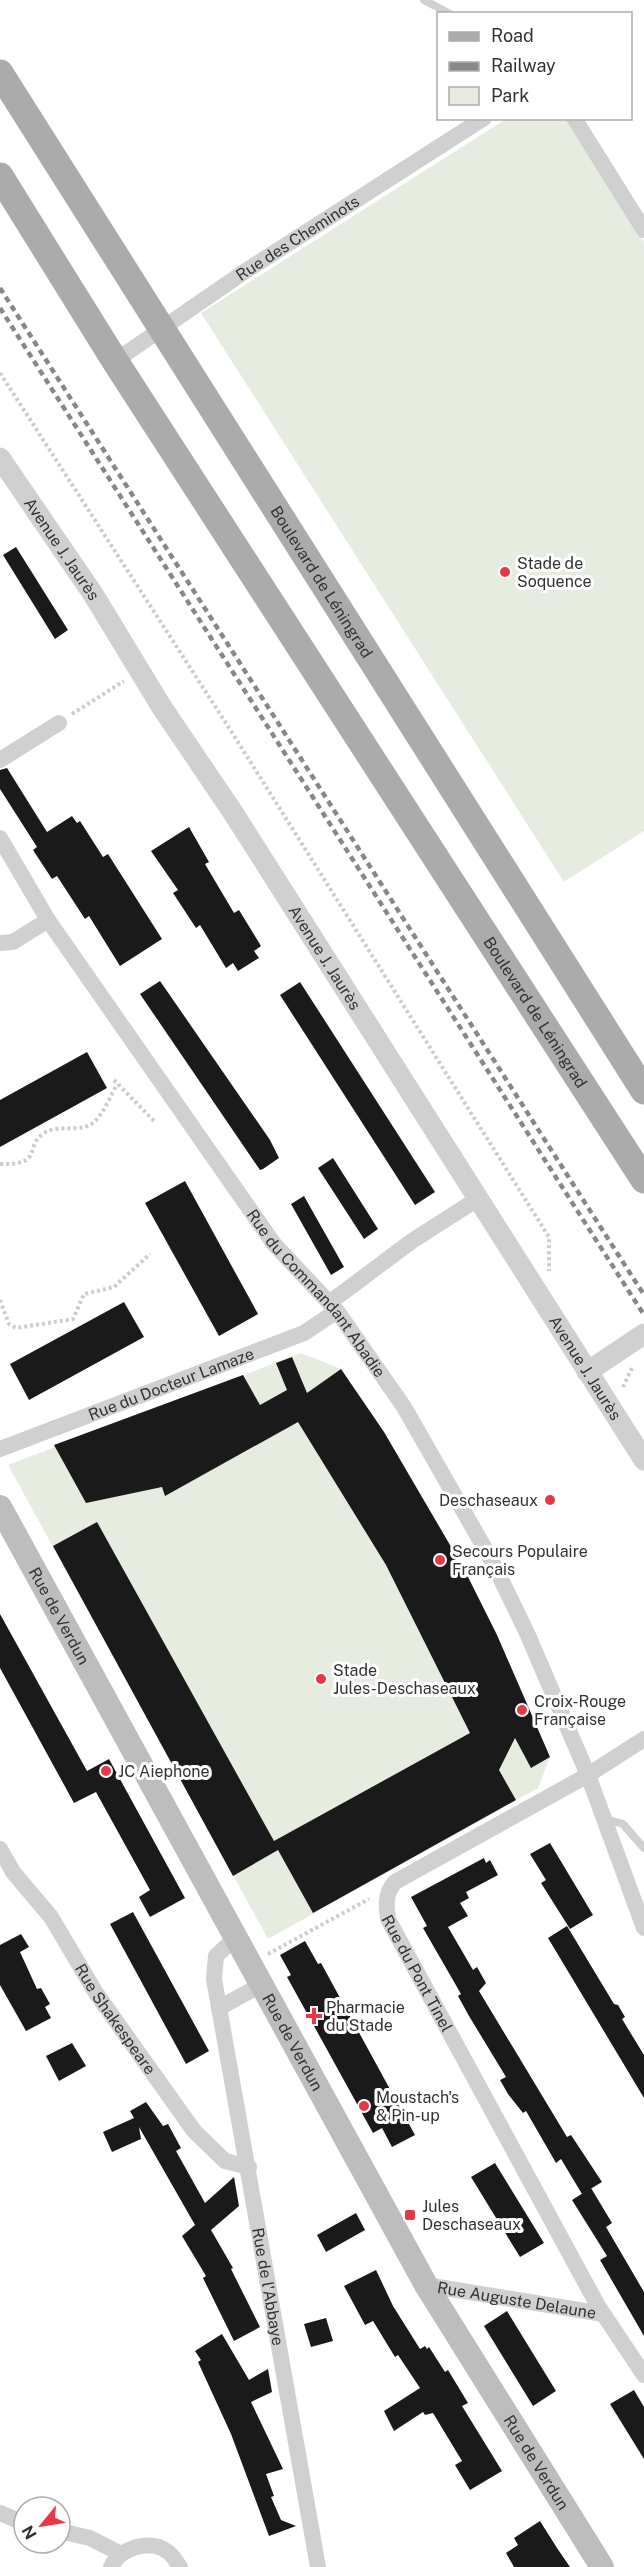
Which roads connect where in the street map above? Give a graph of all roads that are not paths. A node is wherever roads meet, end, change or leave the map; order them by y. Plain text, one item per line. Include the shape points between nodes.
1 (424, 0) edge
2 (446, 12) edge
3 (0, 73) edge
4 (481, 120) edge
5 (575, 120) edge
6 (0, 176) edge
7 (644, 230) edge
8 (161, 328) junction
9 (115, 361) junction
10 (0, 458) edge
11 (59, 723) road end
12 (0, 760) edge
13 (0, 838) edge
14 (48, 920) junction
15 (0, 943) edge
16 (644, 1091) edge
17 (644, 1180) edge
18 (476, 1200) junction
19 (333, 1307) junction
20 (644, 1334) edge
21 (587, 1372) junction
22 (0, 1449) edge
23 (644, 1460) edge
24 (0, 1507) edge
25 (644, 1739) edge
26 (588, 1775) junction
27 (604, 1819) junction
28 (644, 1848) edge
29 (0, 1849) edge
30 (644, 1928) edge
31 (236, 1937) junction
32 (261, 1985) junction
33 (219, 2008) junction
34 (249, 2167) junction
35 (426, 2285) junction
36 (603, 2314) junction
37 (644, 2376) edge
38 (72, 2534) edge
39 (116, 2560) edge
40 (180, 2567) edge
41 (318, 2567) edge
42 (602, 2567) edge

1 - 2 lane
3 - 8 main road, Boulevard de Léningrad
4 - 8 street, Rue des Cheminots
5 - 7 street
6 - 9 main road, Boulevard de Léningrad
8 - 9 street, Rue des Cheminots
8 - 16 main road, Boulevard de Léningrad
9 - 17 main road, Boulevard de Léningrad
10 - 18 street, Avenue J. Jaurès via 93,594
11 - 12 street
13 - 14 street, Rue du Commandant Abadie
14 - 15 street via 13,942
14 - 19 street, Rue du Commandant Abadie via 274,1244
18 - 19 street, Rue du Docteur Lamaze via 412,1241
18 - 21 street, Avenue J. Jaurès
19 - 22 street, Rue du Docteur Lamaze via 304,1333
19 - 26 street, Rue du Commandant Abadie via 404,1407 492,1561 559,1702
20 - 21 street
21 - 23 street, Avenue J. Jaurès
24 - 31 main road, Rue de Verdun
25 - 26 street, Rue du Pont Tinel
26 - 27 street, Rue du Commandant Abadie
26 - 36 street, Rue du Pont Tinel via 395,1882 388,1889 386,1904 388,1919
27 - 28 lane via 623,1824
27 - 30 street, Rue du Commandant Abadie
29 - 34 street, Rue Shakespeare via 13,1872 51,1917 96,1993 194,2131 225,2161
31 - 32 main road, Rue de Verdun
31 - 33 street, Rue de l'Abbaye via 216,1956 214,1979
32 - 33 street
32 - 35 main road, Rue de Verdun
33 - 34 street, Rue de l'Abbaye
34 - 41 street, Rue de l'Abbaye
35 - 36 street, Rue Auguste Delaune
35 - 42 main road, Rue de Verdun
36 - 37 street, Rue Auguste Delaune
38 - 39 street via 90,2538
39 - 40 street via 133,2548 155,2547 169,2552

